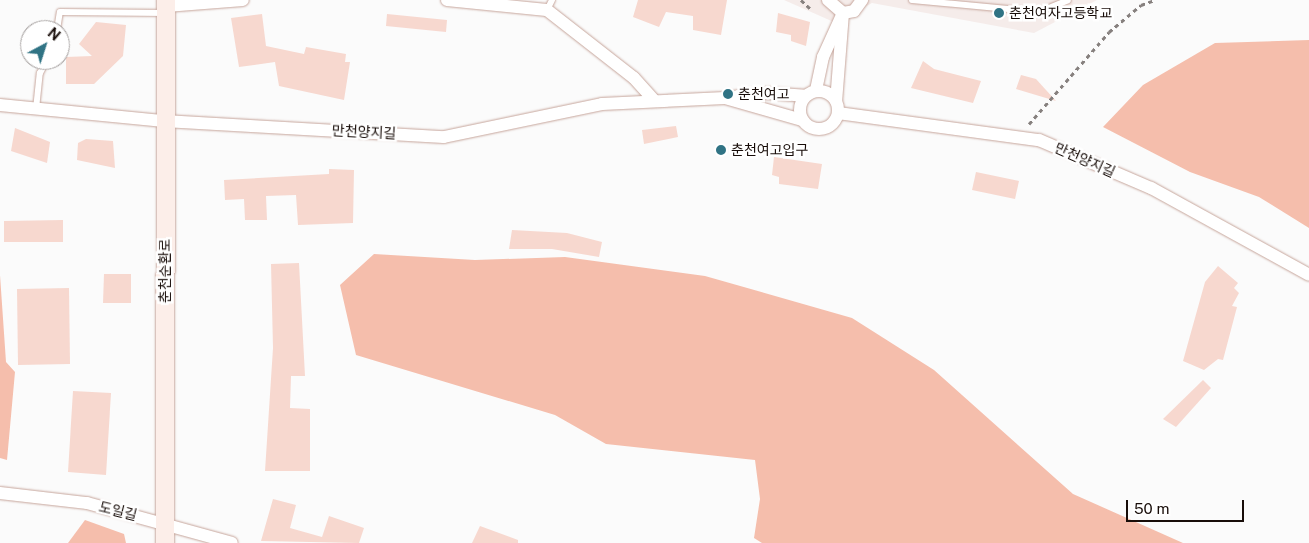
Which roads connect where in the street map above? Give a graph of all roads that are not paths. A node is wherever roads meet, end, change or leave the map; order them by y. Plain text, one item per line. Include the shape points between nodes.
1 (243, 0) edge
2 (447, 0) edge
3 (828, 0) edge
4 (862, 0) edge
5 (912, 0) edge
6 (1068, 0) edge
7 (550, 5) edge
8 (166, 6) edge
9 (843, 13) junction
10 (59, 20) edge
11 (41, 70) edge
12 (811, 93) junction
13 (725, 98) junction
14 (655, 101) junction
15 (0, 105) edge
16 (837, 107) junction
17 (36, 109) junction
18 (802, 120) junction
19 (164, 121) junction
20 (1309, 275) edge
21 (0, 493) edge
22 (165, 523) junction
23 (165, 543) edge
24 (232, 543) edge

1 - 8 street
2 - 7 street
3 - 9 street
4 - 9 street via 854,11
5 - 6 lane via 1039,12
7 - 14 street via 634,78
8 - 10 lane via 60,12
8 - 19 street, 춘천순환로
9 - 12 street
9 - 16 street
11 - 17 lane
12 - 13 street via 766,93
12 - 16 street via 828,92
12 - 18 street via 799,107
13 - 14 street, 만천양지길
13 - 18 street
14 - 19 street, 만천양지길 via 602,104 444,137
15 - 17 street, 만천양지길
16 - 18 street via 832,124 820,129
16 - 20 street, 만천양지길 via 1039,140 1151,188
17 - 19 street, 만천양지길
19 - 22 street, 춘천순환로
21 - 22 street, 도일길 via 87,503
22 - 23 street, 춘천순환로
22 - 24 street, 도일길

